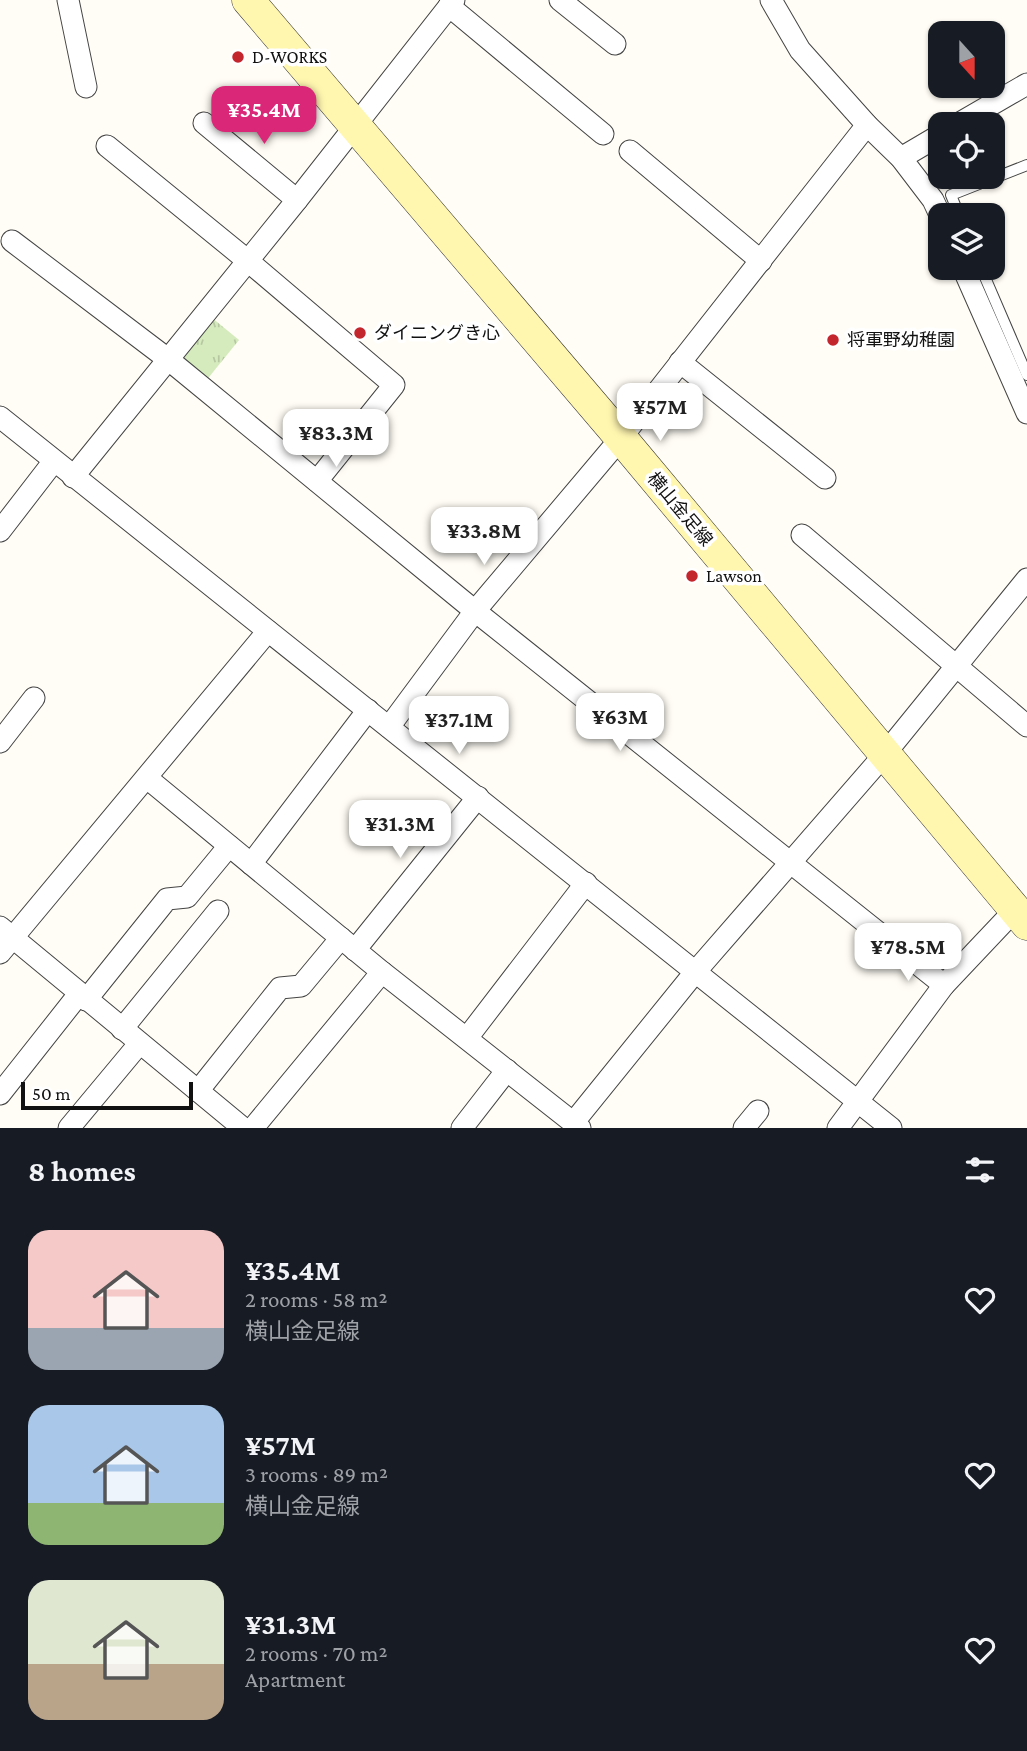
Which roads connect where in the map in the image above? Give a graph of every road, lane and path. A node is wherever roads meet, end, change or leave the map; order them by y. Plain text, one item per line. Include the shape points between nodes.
1 (68, 0) edge
2 (248, 0) edge
3 (560, 0) edge
4 (771, 0) edge
5 (452, 3) edge
6 (615, 44) dead end
7 (1027, 84) edge
8 (86, 87) dead end
9 (979, 112) edge
10 (204, 124) dead end
11 (866, 125) junction
12 (355, 127) junction
13 (603, 134) dead end
14 (928, 142) edge
15 (107, 146) dead end
16 (630, 151) dead end
17 (901, 158) junction
18 (1027, 165) edge
19 (297, 200) junction
20 (934, 203) edge
21 (954, 203) edge
22 (12, 242) dead end
23 (248, 261) junction
24 (761, 261) junction
25 (968, 280) edge
26 (986, 280) edge
27 (169, 360) junction
28 (680, 362) junction
29 (1027, 375) edge
30 (1027, 413) edge
31 (0, 418) edge
32 (621, 438) junction
33 (54, 461) junction
34 (73, 477) junction
35 (825, 478) dead end
36 (317, 481) junction
37 (0, 531) edge
38 (802, 535) dead end
39 (1027, 579) edge
40 (475, 611) junction
41 (268, 631) junction
42 (957, 668) junction
43 (34, 698) dead end
44 (368, 710) junction
45 (1027, 726) edge
46 (389, 727) junction
47 (0, 742) edge
48 (884, 755) junction
49 (147, 778) junction
50 (478, 797) junction
51 (229, 846) junction
52 (251, 864) junction
53 (791, 864) junction
54 (586, 883) junction
55 (218, 911) dead end
56 (1021, 917) edge
57 (4, 939) edge
58 (348, 944) junction
59 (696, 971) junction
60 (382, 972) junction
61 (944, 985) junction
62 (83, 997) junction
63 (122, 1029) junction
64 (467, 1038) junction
65 (139, 1044) junction
66 (507, 1070) junction
67 (198, 1091) junction
68 (0, 1094) edge
69 (859, 1102) junction
70 (758, 1111) dead end
71 (216, 1120) edge
72 (576, 1125) edge
73 (69, 1128) edge
74 (243, 1128) edge
75 (253, 1128) edge
76 (462, 1128) edge
77 (744, 1128) edge
78 (838, 1128) edge
79 (891, 1128) edge

1 - 8 street
2 - 12 street, 横山金足線
3 - 6 street
4 - 11 street via 800,50
5 - 12 street
5 - 13 street
7 - 9 street
10 - 19 street
11 - 17 street
11 - 24 street
12 - 19 street
12 - 32 street, 横山金足線
14 - 17 street
15 - 23 street
16 - 24 street
17 - 20 street
18 - 21 lane via 951,195
19 - 23 street
22 - 27 street
23 - 27 street
23 - 36 street via 394,385
24 - 28 street
25 - 30 street
26 - 29 lane
27 - 34 street
27 - 36 street
28 - 32 street
28 - 35 street
31 - 33 street
32 - 40 street
32 - 48 street, 横山金足線
33 - 34 street
33 - 37 street
34 - 41 street
36 - 40 street
38 - 42 street
39 - 42 street
40 - 46 street
40 - 53 street
41 - 44 street
41 - 49 street
42 - 45 street
42 - 48 street
43 - 47 street
44 - 46 street
44 - 52 street
46 - 50 street
48 - 53 street
48 - 56 street, 横山金足線
49 - 51 street
49 - 57 street
50 - 54 street
50 - 58 street
51 - 52 street
51 - 62 street via 187,897 167,899
52 - 58 street
53 - 59 street
53 - 61 street
54 - 59 street
54 - 64 street
55 - 63 street
56 - 61 street
57 - 62 street
58 - 60 street
58 - 67 street via 301,986 280,988
59 - 69 street
59 - 72 street
60 - 64 street
60 - 75 street
61 - 69 street
62 - 63 street
62 - 68 street
63 - 65 street
64 - 66 street
65 - 67 street
65 - 73 street
66 - 72 street
66 - 76 street
67 - 71 street
69 - 78 street
69 - 79 street
70 - 77 street
71 - 74 street

